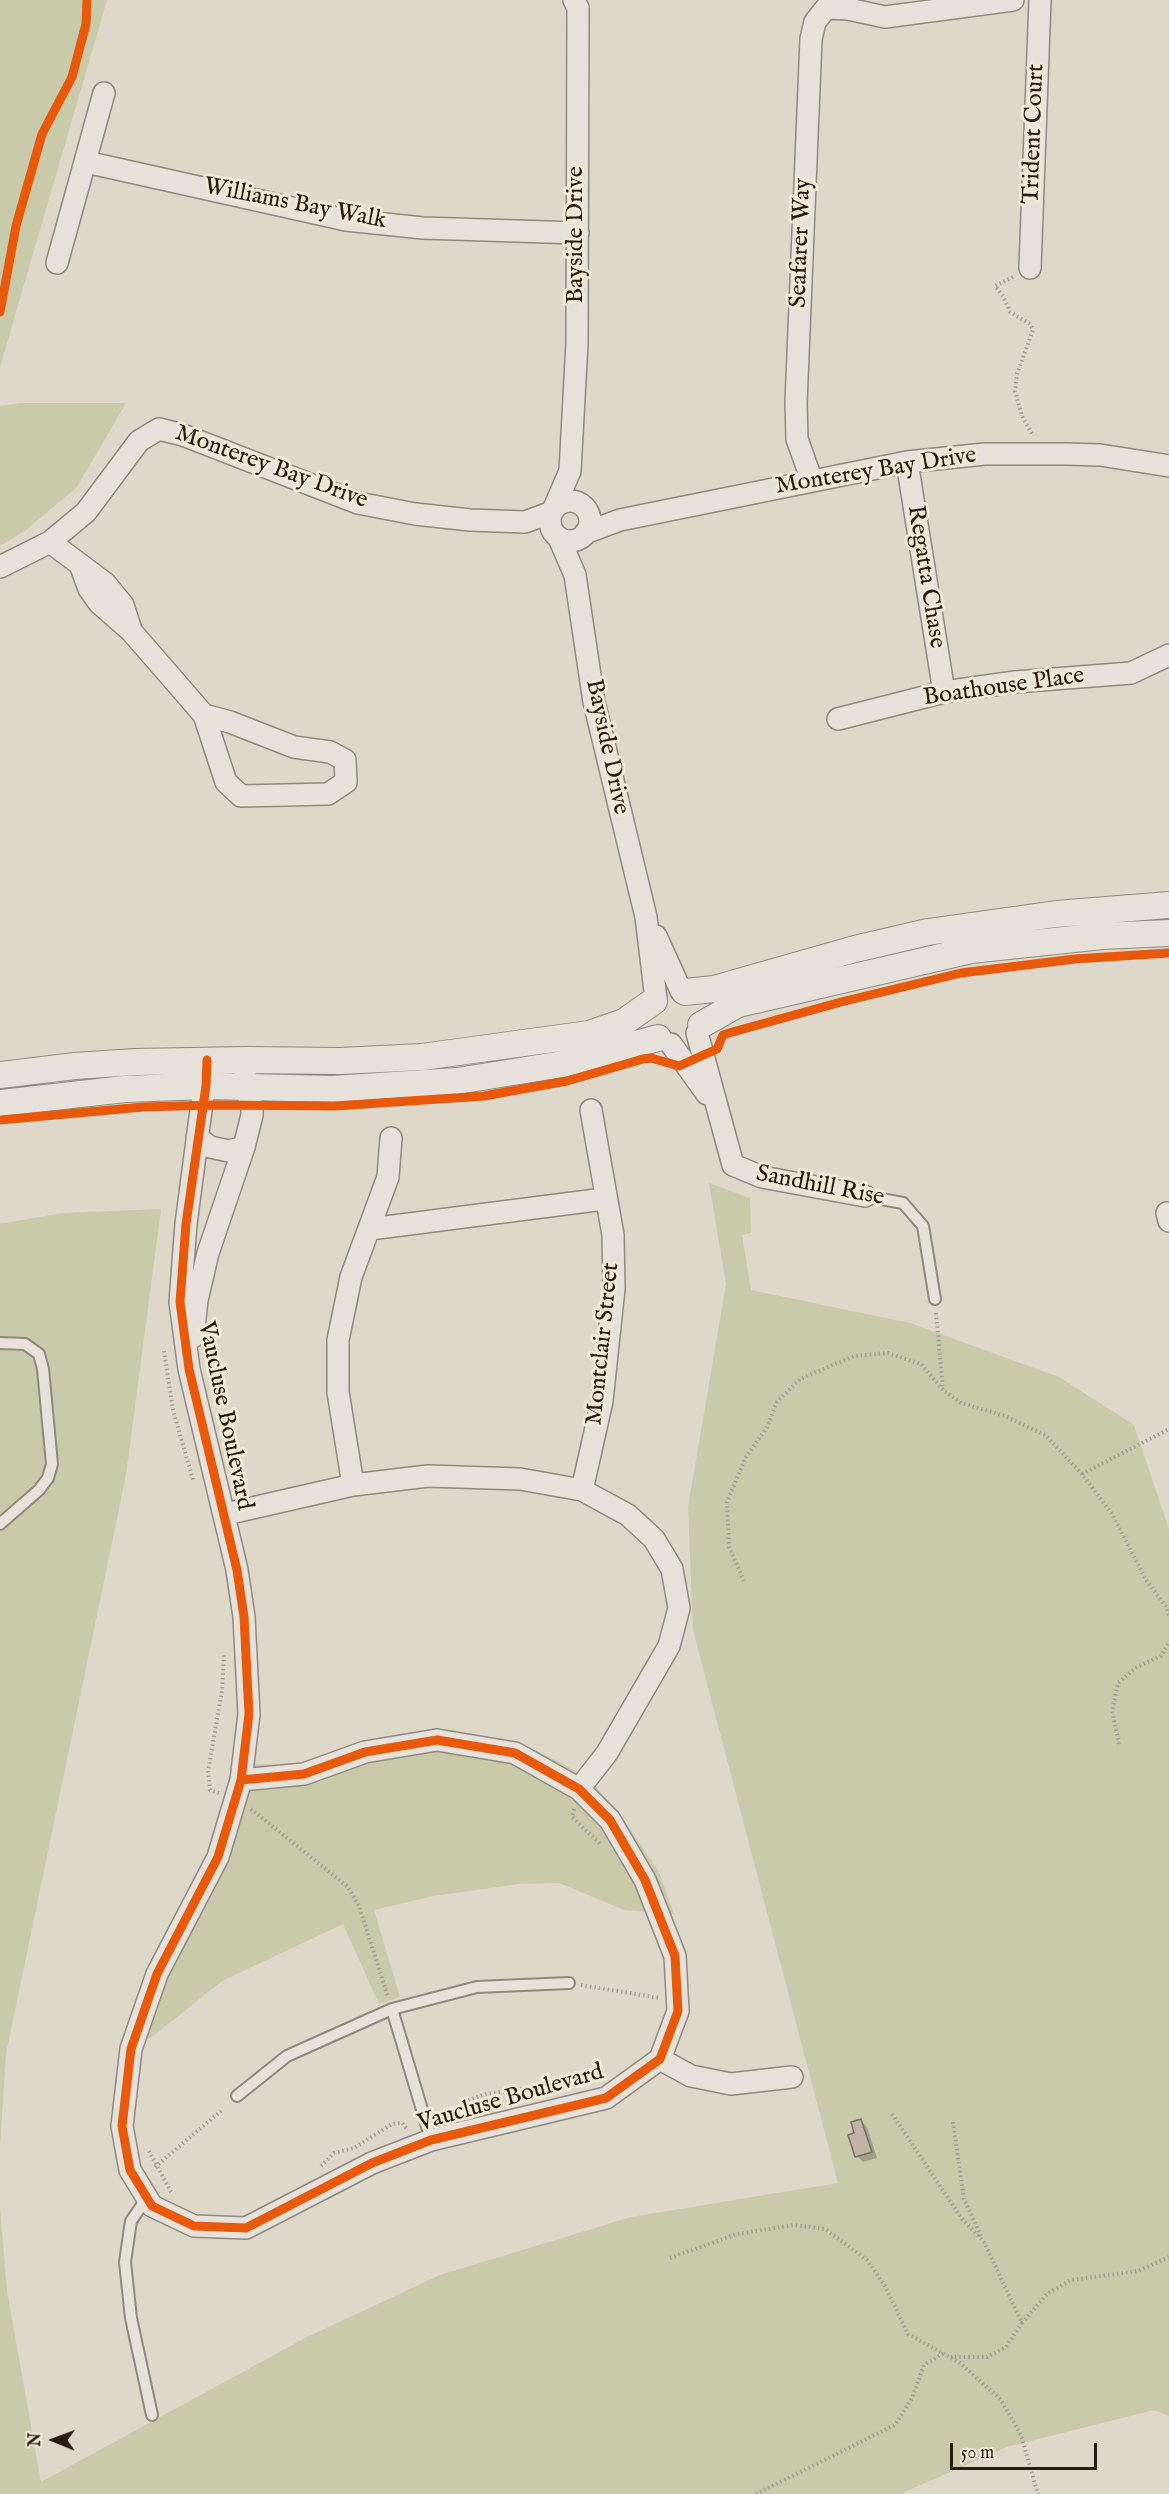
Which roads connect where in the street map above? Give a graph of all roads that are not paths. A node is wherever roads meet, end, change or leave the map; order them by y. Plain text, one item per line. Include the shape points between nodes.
1 (574, 0) edge
2 (1013, 0) edge
3 (1040, 0) edge
4 (824, 4) edge
5 (104, 93) dead end
6 (86, 162) junction
7 (578, 233) junction
8 (57, 263) dead end
9 (1030, 268) road end
10 (907, 462) junction
11 (1169, 466) edge
12 (570, 471) junction
13 (812, 481) junction
14 (584, 507) junction
15 (553, 510) junction
16 (620, 520) junction
17 (525, 522) junction
18 (584, 535) junction
19 (557, 537) junction
20 (50, 542) junction
21 (0, 567) edge
22 (575, 575) junction
23 (1169, 655) edge
24 (944, 692) junction
25 (204, 715) junction
26 (838, 719) dead end
27 (1169, 905) edge
28 (646, 917) junction
29 (1169, 933) edge
30 (683, 992) junction
31 (655, 1000) junction
32 (699, 1029) junction
33 (665, 1041) junction
34 (207, 1060) junction
35 (246, 1060) junction
36 (0, 1075) edge
37 (206, 1086) junction
38 (244, 1086) junction
39 (0, 1103) edge
40 (715, 1104) junction
41 (591, 1110) dead end
42 (197, 1137) junction
43 (391, 1138) dead end
44 (244, 1147) junction
45 (865, 1196) joint
46 (604, 1199) junction
47 (370, 1229) junction
48 (935, 1299) road end
49 (0, 1343) edge
50 (189, 1369) junction
51 (353, 1485) junction
52 (582, 1490) junction
53 (226, 1514) junction
54 (0, 1524) edge
55 (239, 1788) junction
56 (577, 1796) junction
57 (568, 1983) road end
58 (392, 2009) junction
59 (660, 2059) junction
60 (792, 2077) dead end
61 (237, 2096) dead end
62 (431, 2140) junction
63 (147, 2198) junction
64 (152, 2415) dead end

1 - 7 street, Bayside Drive via 578,8
2 - 4 street, Seafarer Way via 885,17
3 - 9 street, Trident Court
4 - 13 street, Seafarer Way via 811,39 796,403 797,439
5 - 6 street
6 - 7 street, Williams Bay Walk via 346,220 423,228
6 - 8 street
7 - 12 street, Bayside Drive
10 - 11 street, Monterey Bay Drive via 986,454 1043,454 1100,455
10 - 13 street, Monterey Bay Drive
10 - 24 street, Regatta Chase
12 - 14 street, Bayside Drive
12 - 15 street, Bayside Drive
13 - 16 street, Monterey Bay Drive
14 - 15 street via 564,501
14 - 16 street
14 - 18 street via 590,521
15 - 17 street, Monterey Bay Drive
15 - 19 street via 550,524
16 - 18 street, Monterey Bay Drive
17 - 19 street, Monterey Bay Drive
17 - 20 street, Monterey Bay Drive via 415,514 358,503 159,429 139,441 86,512
18 - 19 street via 571,541
18 - 22 street, Bayside Drive
19 - 22 street, Bayside Drive
20 - 21 street, Monterey Bay Drive
20 - 25 street via 81,567 99,603 131,631
22 - 28 street, Bayside Drive via 594,702
23 - 24 street, Boathouse Place via 1131,673
24 - 26 street, Boathouse Place
25 - 25 street via 294,747 330,752 345,760 346,782 328,794 241,796 226,782
27 - 30 street via 1056,914 928,932 714,989
28 - 30 street, Bayside Drive
28 - 31 street, Bayside Drive
29 - 32 street via 971,950 749,1001 722,1011
30 - 31 street via 663,993
30 - 32 street via 692,996 701,1009
31 - 33 street via 650,1024
31 - 35 street via 630,1019 606,1029 505,1046 381,1060
32 - 33 street via 686,1042
32 - 40 street, Sandhill Rise
33 - 38 street via 563,1064 457,1081 332,1089
33 - 40 street, Sandhill Rise
34 - 35 street
34 - 36 street via 75,1066
34 - 37 street, Vaucluse Boulevard
35 - 38 street, Vaucluse Boulevard
37 - 38 street
37 - 39 street via 125,1089
37 - 42 street, Vaucluse Boulevard
38 - 44 street, Vaucluse Boulevard via 252,1105
40 - 45 street, Sandhill Rise via 733,1165 762,1177
41 - 46 street, Montclair Street
42 - 44 street via 210,1147
42 - 50 street, Vaucluse Boulevard via 180,1302
43 - 47 street via 388,1177
44 - 50 street, Vaucluse Boulevard via 208,1253 197,1300
45 - 48 lane, Sandhill Rise via 903,1203 923,1226
46 - 47 street
46 - 52 street, Montclair Street via 613,1235 614,1289 603,1401
47 - 51 street via 351,1278 338,1340 338,1392
49 - 54 lane via 25,1344 39,1354 52,1464 39,1490
50 - 53 street, Vaucluse Boulevard
51 - 52 street via 428,1476 520,1479
51 - 53 street
52 - 56 street via 628,1515 654,1539 672,1569 679,1608 669,1646 607,1753
53 - 55 street, Vaucluse Boulevard via 244,1617 249,1714
55 - 56 street via 304,1774 365,1752 437,1740 515,1753
55 - 63 street, Vaucluse Boulevard via 218,1857 157,1974 131,2049 123,2126 130,2170
56 - 59 street via 610,1820 645,1880 675,1956 668,1999 678,2011
57 - 58 lane via 477,1987
58 - 61 lane via 287,2056
58 - 62 lane, Vaucluse Boulevard
59 - 60 street via 691,2076 731,2084
59 - 62 street, Vaucluse Boulevard via 606,2098
62 - 63 street, Vaucluse Boulevard via 372,2163 246,2228 194,2226 152,2206
63 - 64 lane via 131,2221 125,2262 131,2318

